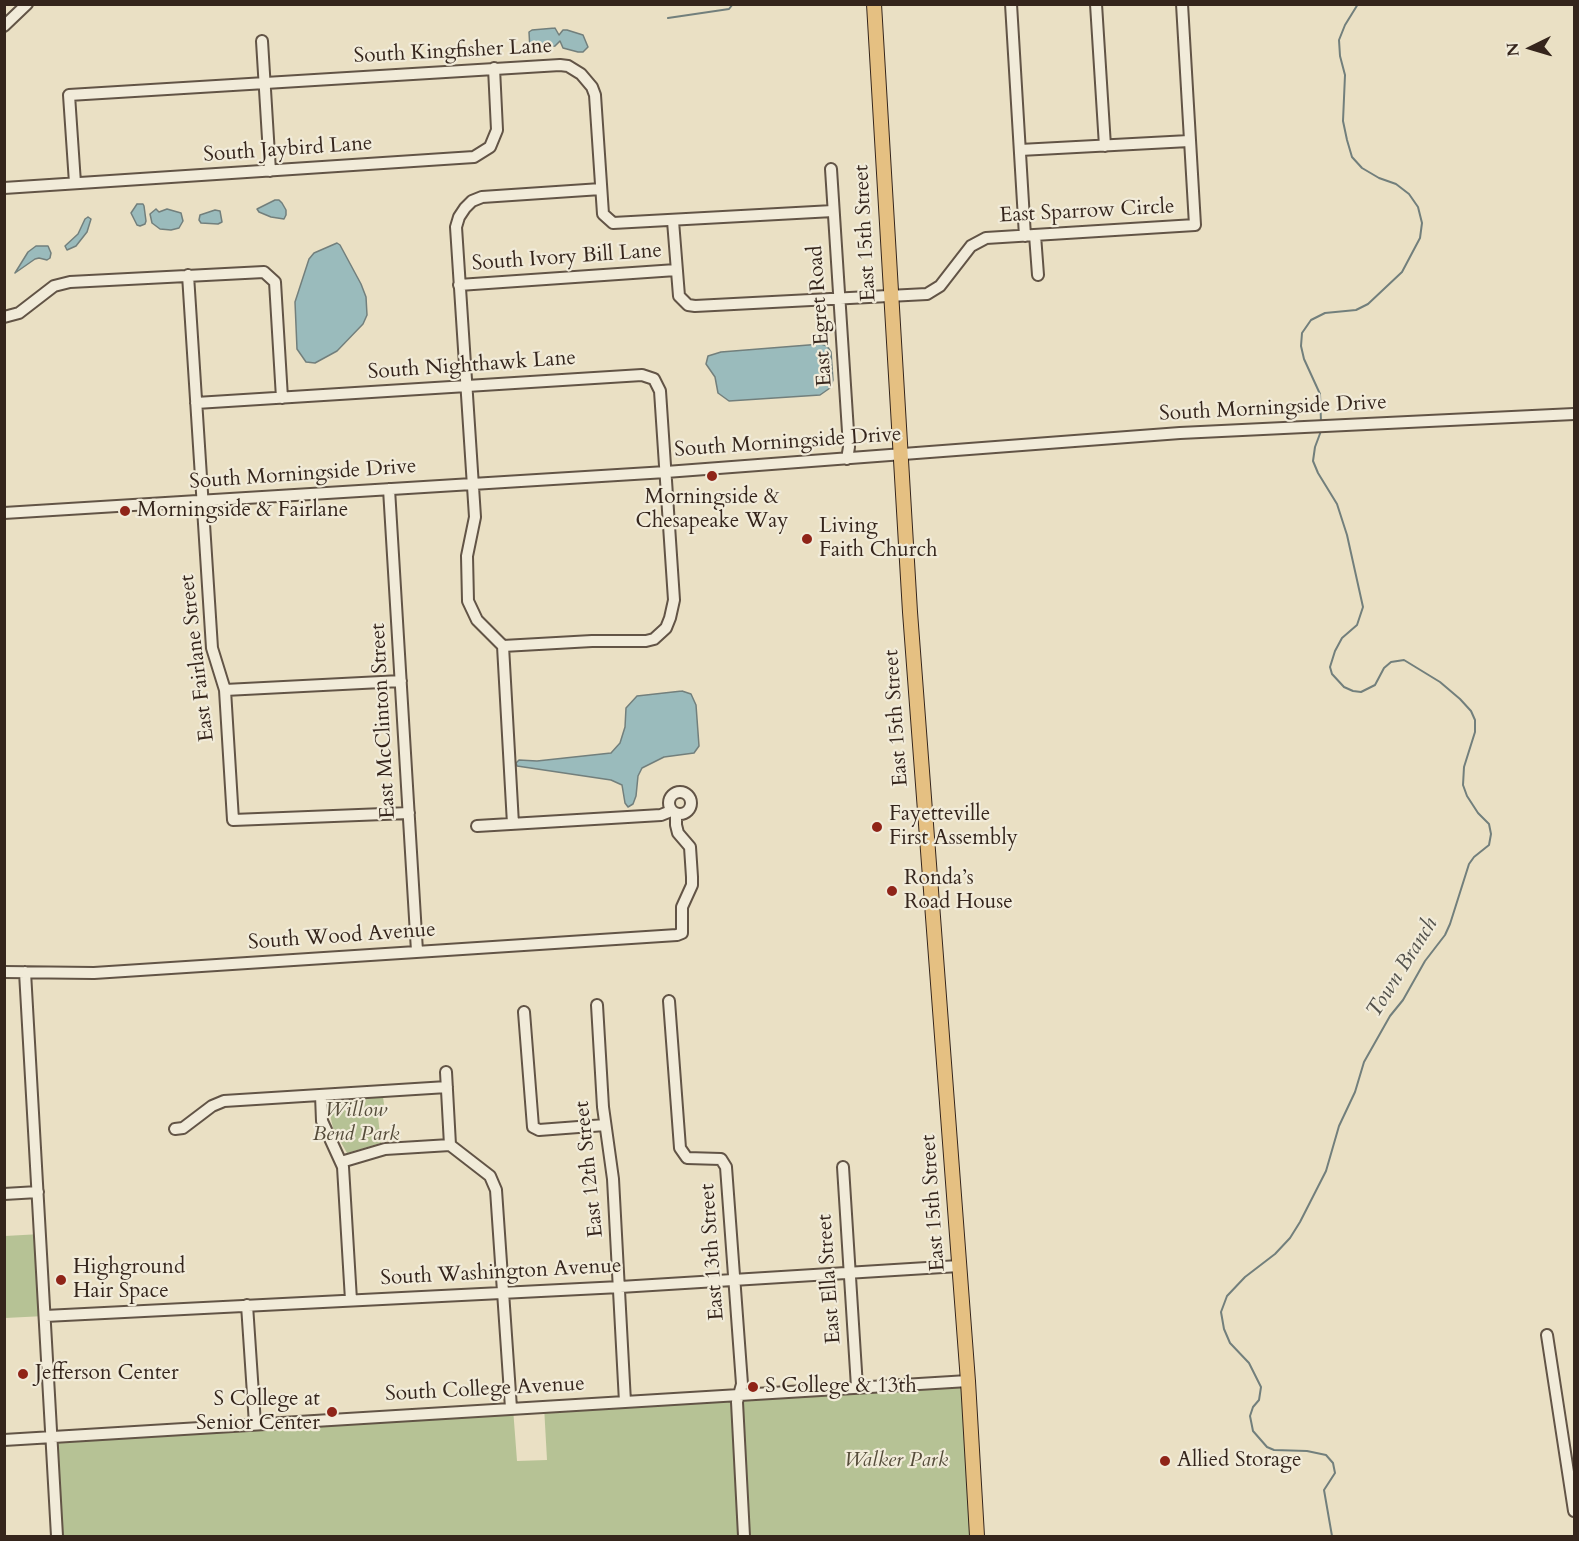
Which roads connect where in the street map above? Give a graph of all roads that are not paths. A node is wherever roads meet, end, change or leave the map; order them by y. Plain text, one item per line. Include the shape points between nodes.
1 (27, 4) edge
2 (874, 4) edge
3 (1011, 4) edge
4 (1096, 4) edge
5 (1182, 4) edge
6 (4, 26) edge
7 (262, 41) dead end
8 (494, 68) junction
9 (265, 82) junction
10 (1189, 141) junction
11 (1104, 146) junction
12 (1020, 150) junction
13 (831, 170) dead end
14 (270, 171) junction
15 (75, 183) junction
16 (4, 188) edge
17 (601, 189) junction
18 (833, 211) junction
19 (673, 221) junction
20 (1030, 235) junction
21 (676, 270) junction
22 (188, 275) junction
23 (1038, 275) dead end
24 (459, 285) junction
25 (891, 296) junction
26 (839, 298) junction
27 (4, 317) edge
28 (466, 386) junction
29 (282, 398) junction
30 (196, 403) junction
31 (1575, 414) edge
32 (900, 455) junction
33 (848, 459) junction
34 (666, 472) junction
35 (473, 485) junction
36 (389, 489) junction
37 (202, 502) junction
38 (4, 513) edge
39 (503, 646) junction
40 (401, 681) junction
41 (225, 690) junction
42 (409, 813) junction
43 (513, 824) junction
44 (477, 826) dead end
45 (417, 951) junction
46 (4, 972) edge
47 (25, 972) junction
48 (669, 1001) dead end
49 (597, 1005) dead end
50 (524, 1011) dead end
51 (446, 1072) dead end
52 (447, 1087) junction
53 (321, 1095) junction
54 (605, 1125) junction
55 (175, 1129) dead end
56 (450, 1145) junction
57 (341, 1162) junction
58 (843, 1167) dead end
59 (38, 1192) junction
60 (4, 1194) edge
61 (959, 1266) junction
62 (849, 1273) junction
63 (735, 1280) junction
64 (620, 1287) junction
65 (504, 1293) junction
66 (351, 1300) junction
67 (247, 1305) junction
68 (45, 1316) junction
69 (1547, 1335) dead end
70 (968, 1381) junction
71 (857, 1387) junction
72 (739, 1395) junction
73 (625, 1402) junction
74 (512, 1408) junction
75 (255, 1424) junction
76 (51, 1437) junction
77 (4, 1440) edge
78 (1575, 1511) edge
79 (57, 1536) edge
80 (744, 1536) edge
81 (977, 1536) edge

1 - 6 street
2 - 25 main road, East 15th Street
3 - 12 street
4 - 11 street
5 - 10 street, East Sparrow Circle
7 - 9 street
8 - 9 street, South Kingfisher Lane
8 - 14 street, South Jaybird Lane via 497,130 493,142 480,155
8 - 17 street, South Kingfisher Lane via 560,64 575,69 587,80 595,95
9 - 14 street
9 - 15 street, South Kingfisher Lane via 69,95
10 - 11 street
10 - 20 street, East Sparrow Circle via 1195,225
11 - 12 street
12 - 20 street
13 - 18 street, East Egret Road
14 - 15 street, South Jaybird Lane
15 - 16 street, South Jaybird Lane
17 - 19 street, South Kingfisher Lane via 603,214 613,224
17 - 24 street via 487,196 472,201 461,212 456,227
18 - 19 street, South Kingfisher Lane
18 - 26 street, East Egret Road
19 - 21 street, East Sparrow Circle
20 - 23 street
20 - 25 street, East Sparrow Circle via 987,238 971,246 940,286 927,294
21 - 24 street, South Ivory Bill Lane
21 - 26 street, East Sparrow Circle via 679,296 688,305
22 - 27 street via 69,282 54,286 19,313
22 - 29 street via 256,271 264,272 275,282
22 - 30 street, East Fairlane Street
24 - 28 street
25 - 26 street, East Sparrow Circle
25 - 32 main road, East 15th Street
26 - 33 street, East Egret Road
28 - 29 street, South Nighthawk Lane
28 - 34 street, South Nighthawk Lane via 649,376 660,391
28 - 35 street
29 - 30 street, South Nighthawk Lane
30 - 37 street, East Fairlane Street
31 - 32 street, South Morningside Drive via 1180,433
32 - 33 street, South Morningside Drive
32 - 61 main road, East 15th Street
33 - 34 street, South Morningside Drive
34 - 35 street, South Morningside Drive
34 - 39 street via 673,609 666,628 646,641
35 - 36 street, South Morningside Drive
35 - 39 street via 475,517 466,567 468,601 477,620
36 - 37 street, South Morningside Drive
36 - 40 street, East McClinton Street
37 - 38 street, South Morningside Drive
37 - 41 street, East Fairlane Street via 212,648
39 - 43 street
40 - 41 street
40 - 42 street, East McClinton Street
41 - 42 street, East Fairlane Street via 233,820
42 - 45 street, East McClinton Street
43 - 44 street
43 - 45 street, South Wood Avenue via 674,812 678,833 690,847 692,877 682,906 682,933
45 - 47 street, South Wood Avenue via 94,973
46 - 47 street, South Wood Avenue
47 - 59 street
48 - 63 street, East 13th Street via 680,1148 687,1158 721,1159 726,1167
49 - 54 street, East 12th Street
50 - 54 street via 533,1127 539,1130
51 - 52 street
52 - 53 street
52 - 56 street
53 - 55 street via 224,1101 183,1128
53 - 57 street via 322,1121
54 - 64 street, East 12th Street
56 - 57 street via 385,1149
56 - 65 street via 494,1182
57 - 66 street
58 - 62 street, East Ella Street
59 - 60 street
59 - 68 street
61 - 62 street, South Washington Avenue
61 - 70 main road, East 15th Street
62 - 63 street, South Washington Avenue
62 - 71 street, East Ella Street
63 - 64 street, South Washington Avenue
63 - 72 street, East 13th Street
64 - 65 street, South Washington Avenue
64 - 73 street, East 12th Street
65 - 66 street, South Washington Avenue
65 - 74 street
66 - 67 street, South Washington Avenue
67 - 68 street, South Washington Avenue
67 - 75 street
68 - 76 street
69 - 78 street
70 - 71 street, South College Avenue
70 - 81 main road, East 15th Street
71 - 72 street, South College Avenue
72 - 73 street, South College Avenue
72 - 80 street, East 13th Street
73 - 74 street, South College Avenue
74 - 75 street, South College Avenue
75 - 76 street, South College Avenue
76 - 77 street, South College Avenue
76 - 79 street

